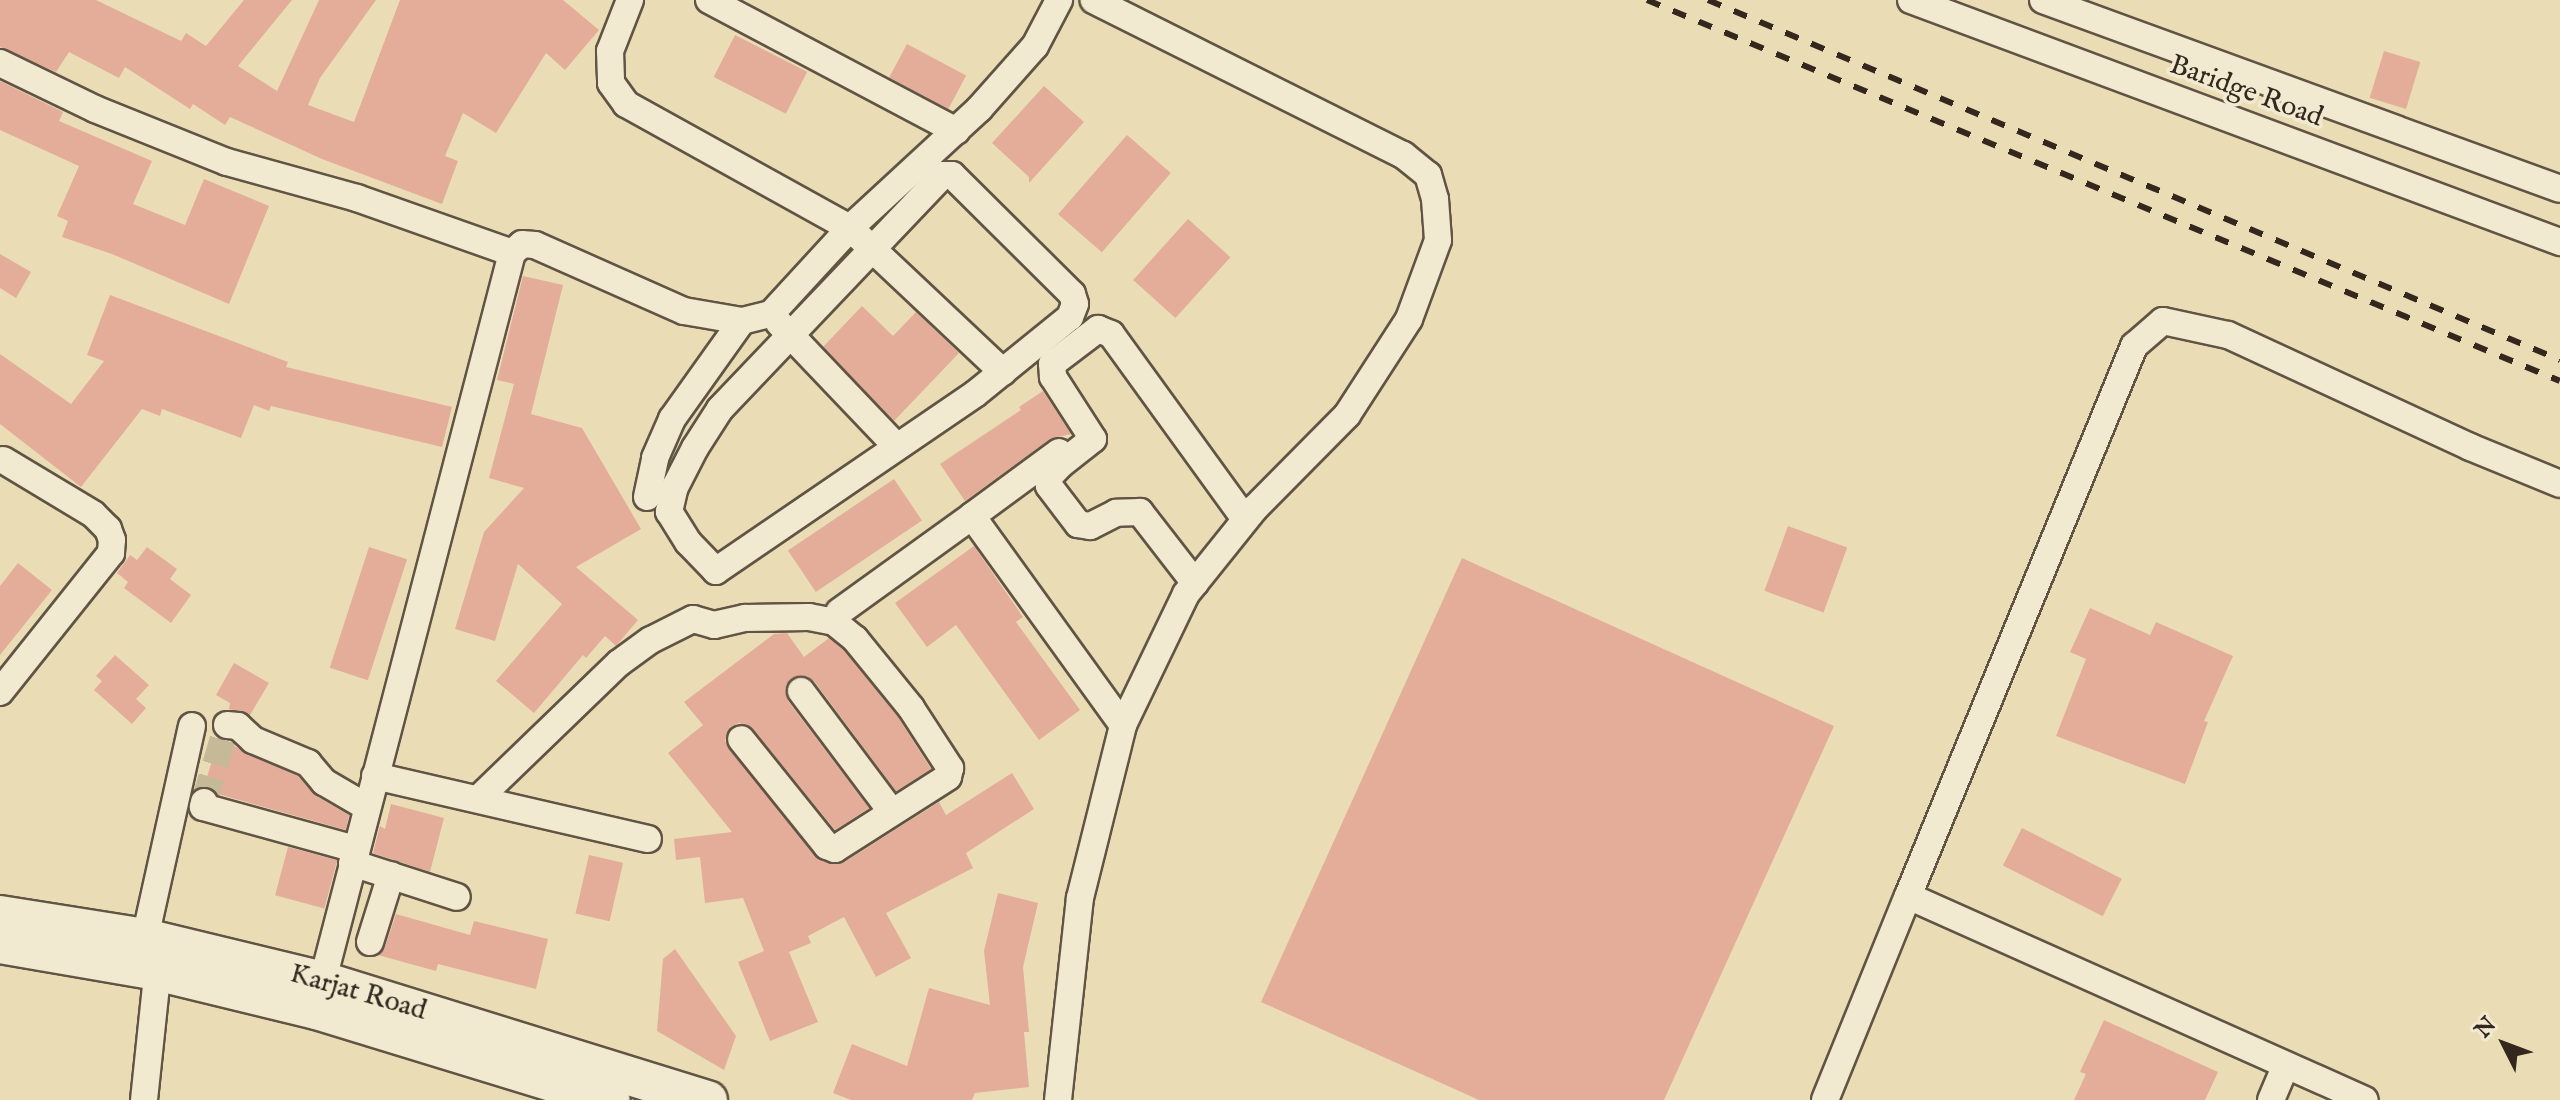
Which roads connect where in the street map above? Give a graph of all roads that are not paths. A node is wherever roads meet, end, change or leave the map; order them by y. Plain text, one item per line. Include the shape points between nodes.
1 (630, 0) edge
2 (709, 0) edge
3 (1059, 0) edge
4 (1094, 0) edge
5 (1911, 0) edge
6 (2043, 0) edge
7 (0, 63) edge
8 (956, 131) junction
9 (2560, 189) edge
10 (850, 228) junction
11 (2560, 242) edge
12 (873, 248) junction
13 (512, 253) junction
14 (742, 321) junction
15 (780, 324) junction
16 (1003, 372) junction
17 (1088, 431) junction
18 (896, 446) junction
19 (3, 460) dead end
20 (2560, 484) edge
21 (647, 497) dead end
22 (972, 516) junction
23 (1245, 519) junction
24 (1195, 583) junction
25 (839, 612) dead end
26 (801, 691) dead end
27 (0, 692) edge
28 (227, 725) dead end
29 (1123, 725) junction
30 (192, 726) dead end
31 (741, 739) dead end
32 (375, 776) junction
33 (479, 798) junction
34 (204, 802) dead end
35 (367, 807) junction
36 (892, 812) junction
37 (648, 839) dead end
38 (354, 856) junction
39 (391, 875) junction
40 (1908, 896) junction
41 (457, 897) dead end
42 (0, 915) edge
43 (370, 942) dead end
44 (0, 944) edge
45 (155, 951) junction
46 (319, 995) junction
47 (2285, 1067) junction
48 (144, 1100) edge
49 (611, 1100) edge
50 (708, 1100) edge
51 (1058, 1100) edge
52 (1825, 1100) edge
53 (2271, 1100) edge
54 (2365, 1100) edge

1 - 10 street via 610,51 611,83 626,104
2 - 8 street
3 - 8 street via 1035,46
4 - 23 street via 1403,155 1428,175 1435,199 1438,240 1409,319 1347,415
5 - 11 street, Baridge Road
6 - 9 street
7 - 13 street via 95,109 227,162 357,198
8 - 10 street
10 - 12 street
10 - 15 street
12 - 15 street
12 - 16 street
12 - 16 street via 943,175 952,175 1072,294 1075,304 1070,317
13 - 14 street via 522,244 535,245 684,311
13 - 32 street
14 - 15 street
14 - 21 street via 672,419 655,458
15 - 18 street
15 - 18 street via 720,409 675,487 669,512 701,557 716,571 727,566
16 - 18 street
17 - 22 street
17 - 23 street via 1051,371 1052,364 1103,328
17 - 24 street via 1093,439 1060,465 1048,478 1049,486 1078,524 1090,526 1116,513 1140,512
19 - 27 street via 93,514 112,540 111,553
20 - 40 street via 2228,335 2163,321 2134,346
22 - 25 street
22 - 29 street
23 - 24 street
24 - 29 street
26 - 36 street
28 - 35 street via 308,763 324,782
29 - 51 street via 1080,898
30 - 45 street
31 - 36 street via 827,846 835,849
32 - 33 street
32 - 35 street
33 - 36 street via 619,663 651,640 693,619 714,625 745,618 809,617 834,622 855,639 911,708 950,768 948,777
33 - 37 street
34 - 38 street via 203,807
35 - 38 street
38 - 39 street
38 - 46 street
39 - 41 street
39 - 43 street
40 - 47 street
40 - 52 street
42 - 45 main road, Karjat Road
44 - 45 main road, Karjat Road
45 - 46 main road, Karjat Road
45 - 48 street
46 - 49 main road, Karjat Road
46 - 50 main road, Karjat Road
47 - 53 street
47 - 54 street

